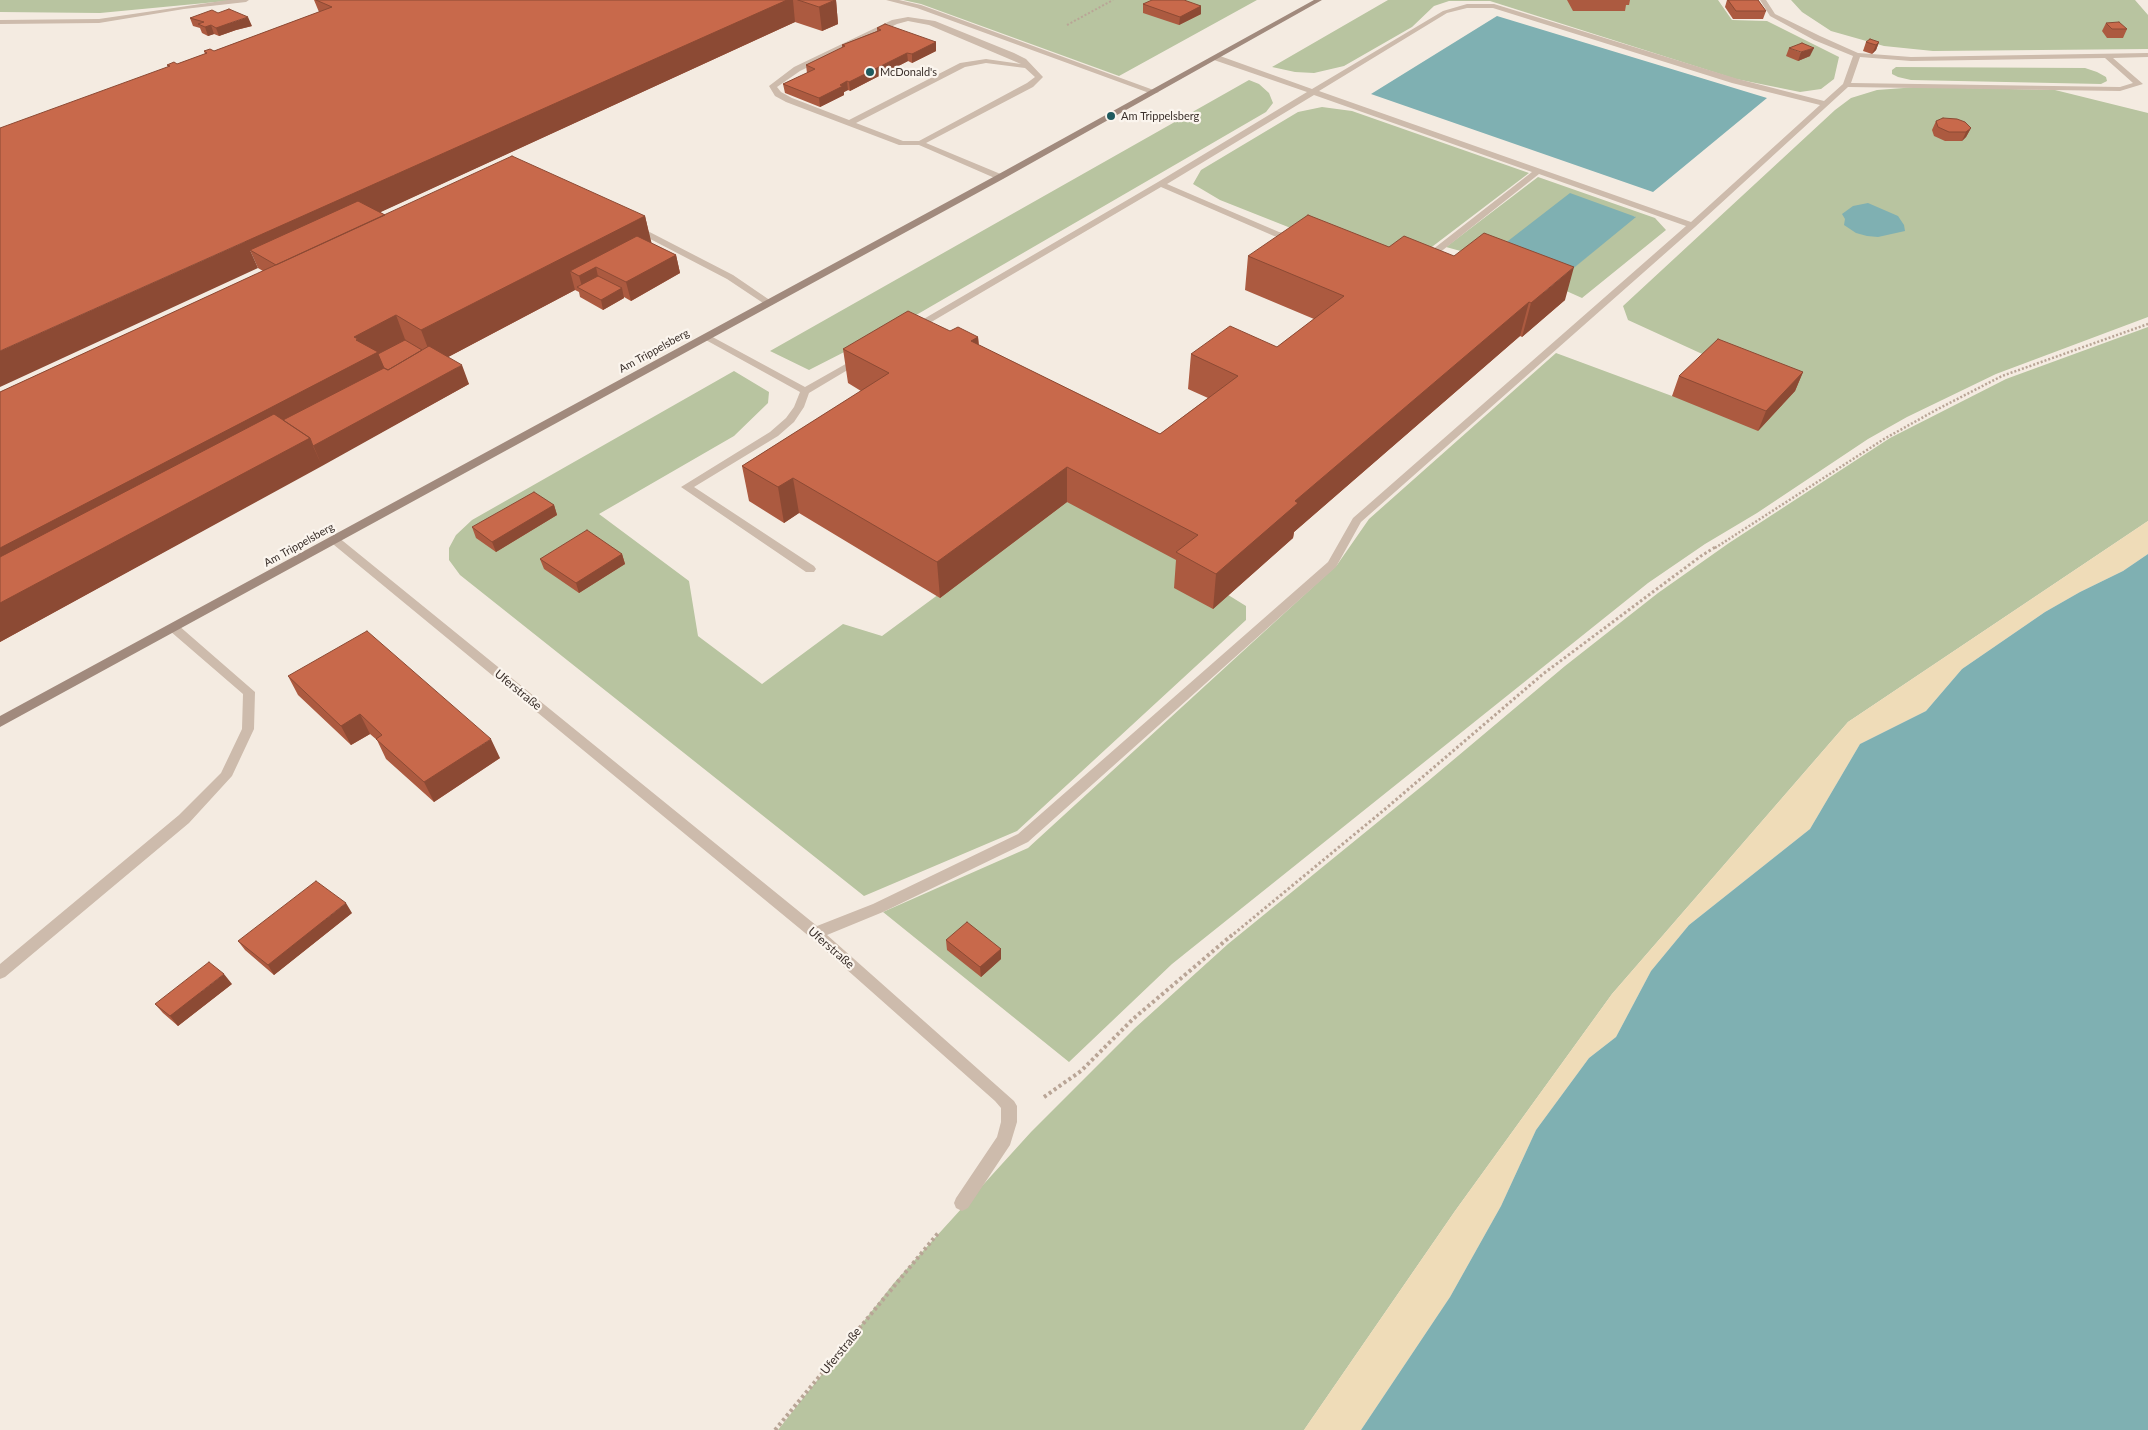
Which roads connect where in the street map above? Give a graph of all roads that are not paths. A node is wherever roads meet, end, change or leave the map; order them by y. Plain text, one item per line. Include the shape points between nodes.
1 (246, 0) edge
2 (889, 0) edge
3 (1320, 0) edge
4 (1763, 0) edge
5 (0, 22) edge
6 (1858, 55) junction
7 (2148, 55) edge
8 (2108, 57) junction
9 (1217, 58) junction
10 (1028, 67) junction
11 (1846, 85) junction
12 (1155, 92) junction
13 (1314, 92) junction
14 (1825, 104) junction
15 (849, 123) junction
16 (920, 143) junction
17 (1538, 171) junction
18 (1000, 177) junction
19 (1161, 184) junction
20 (626, 223) edge
21 (1692, 225) junction
22 (1306, 240) edge
23 (1421, 263) edge
24 (769, 303) junction
25 (904, 334) edge
26 (707, 337) junction
27 (870, 354) edge
28 (805, 391) junction
29 (334, 540) junction
30 (810, 569) dead end
31 (174, 628) junction
32 (0, 722) edge
33 (815, 933) junction
34 (0, 973) edge
35 (962, 1203) road end

1 - 5 lane via 184,6 99,21
2 - 12 lane via 919,6
3 - 9 street, Am Trippelsberg
4 - 6 lane via 1772,15
6 - 8 lane via 1911,58
6 - 11 lane
7 - 8 lane
8 - 11 lane via 2139,84 2120,89
9 - 12 street, Am Trippelsberg
9 - 13 lane
10 - 15 lane via 986,61 963,65
10 - 15 lane via 1011,55 932,23 908,19 895,22 797,68 773,86 778,94
10 - 16 lane via 1039,77 1030,85
11 - 14 lane
12 - 18 street, Am Trippelsberg
13 - 14 lane via 1444,12 1467,6 1494,6 1735,81
13 - 17 lane
13 - 19 lane
14 - 21 lane
15 - 16 lane via 902,143
16 - 18 lane
17 - 21 lane
17 - 23 lane
18 - 24 street, Am Trippelsberg
19 - 22 lane via 1277,234
19 - 25 lane
20 - 24 lane via 730,277
21 - 33 lane via 1357,520 1332,564 1023,838 878,908
24 - 26 street, Am Trippelsberg
26 - 28 lane
26 - 29 street, Am Trippelsberg
27 - 28 lane
28 - 30 lane via 790,420 774,434 686,487
29 - 31 street, Am Trippelsberg
29 - 33 lane, Uferstraße
31 - 32 street, Am Trippelsberg
31 - 34 lane via 249,692 248,729 226,776 184,819
33 - 35 lane, Uferstraße via 1008,1106 1010,1122 1004,1140

